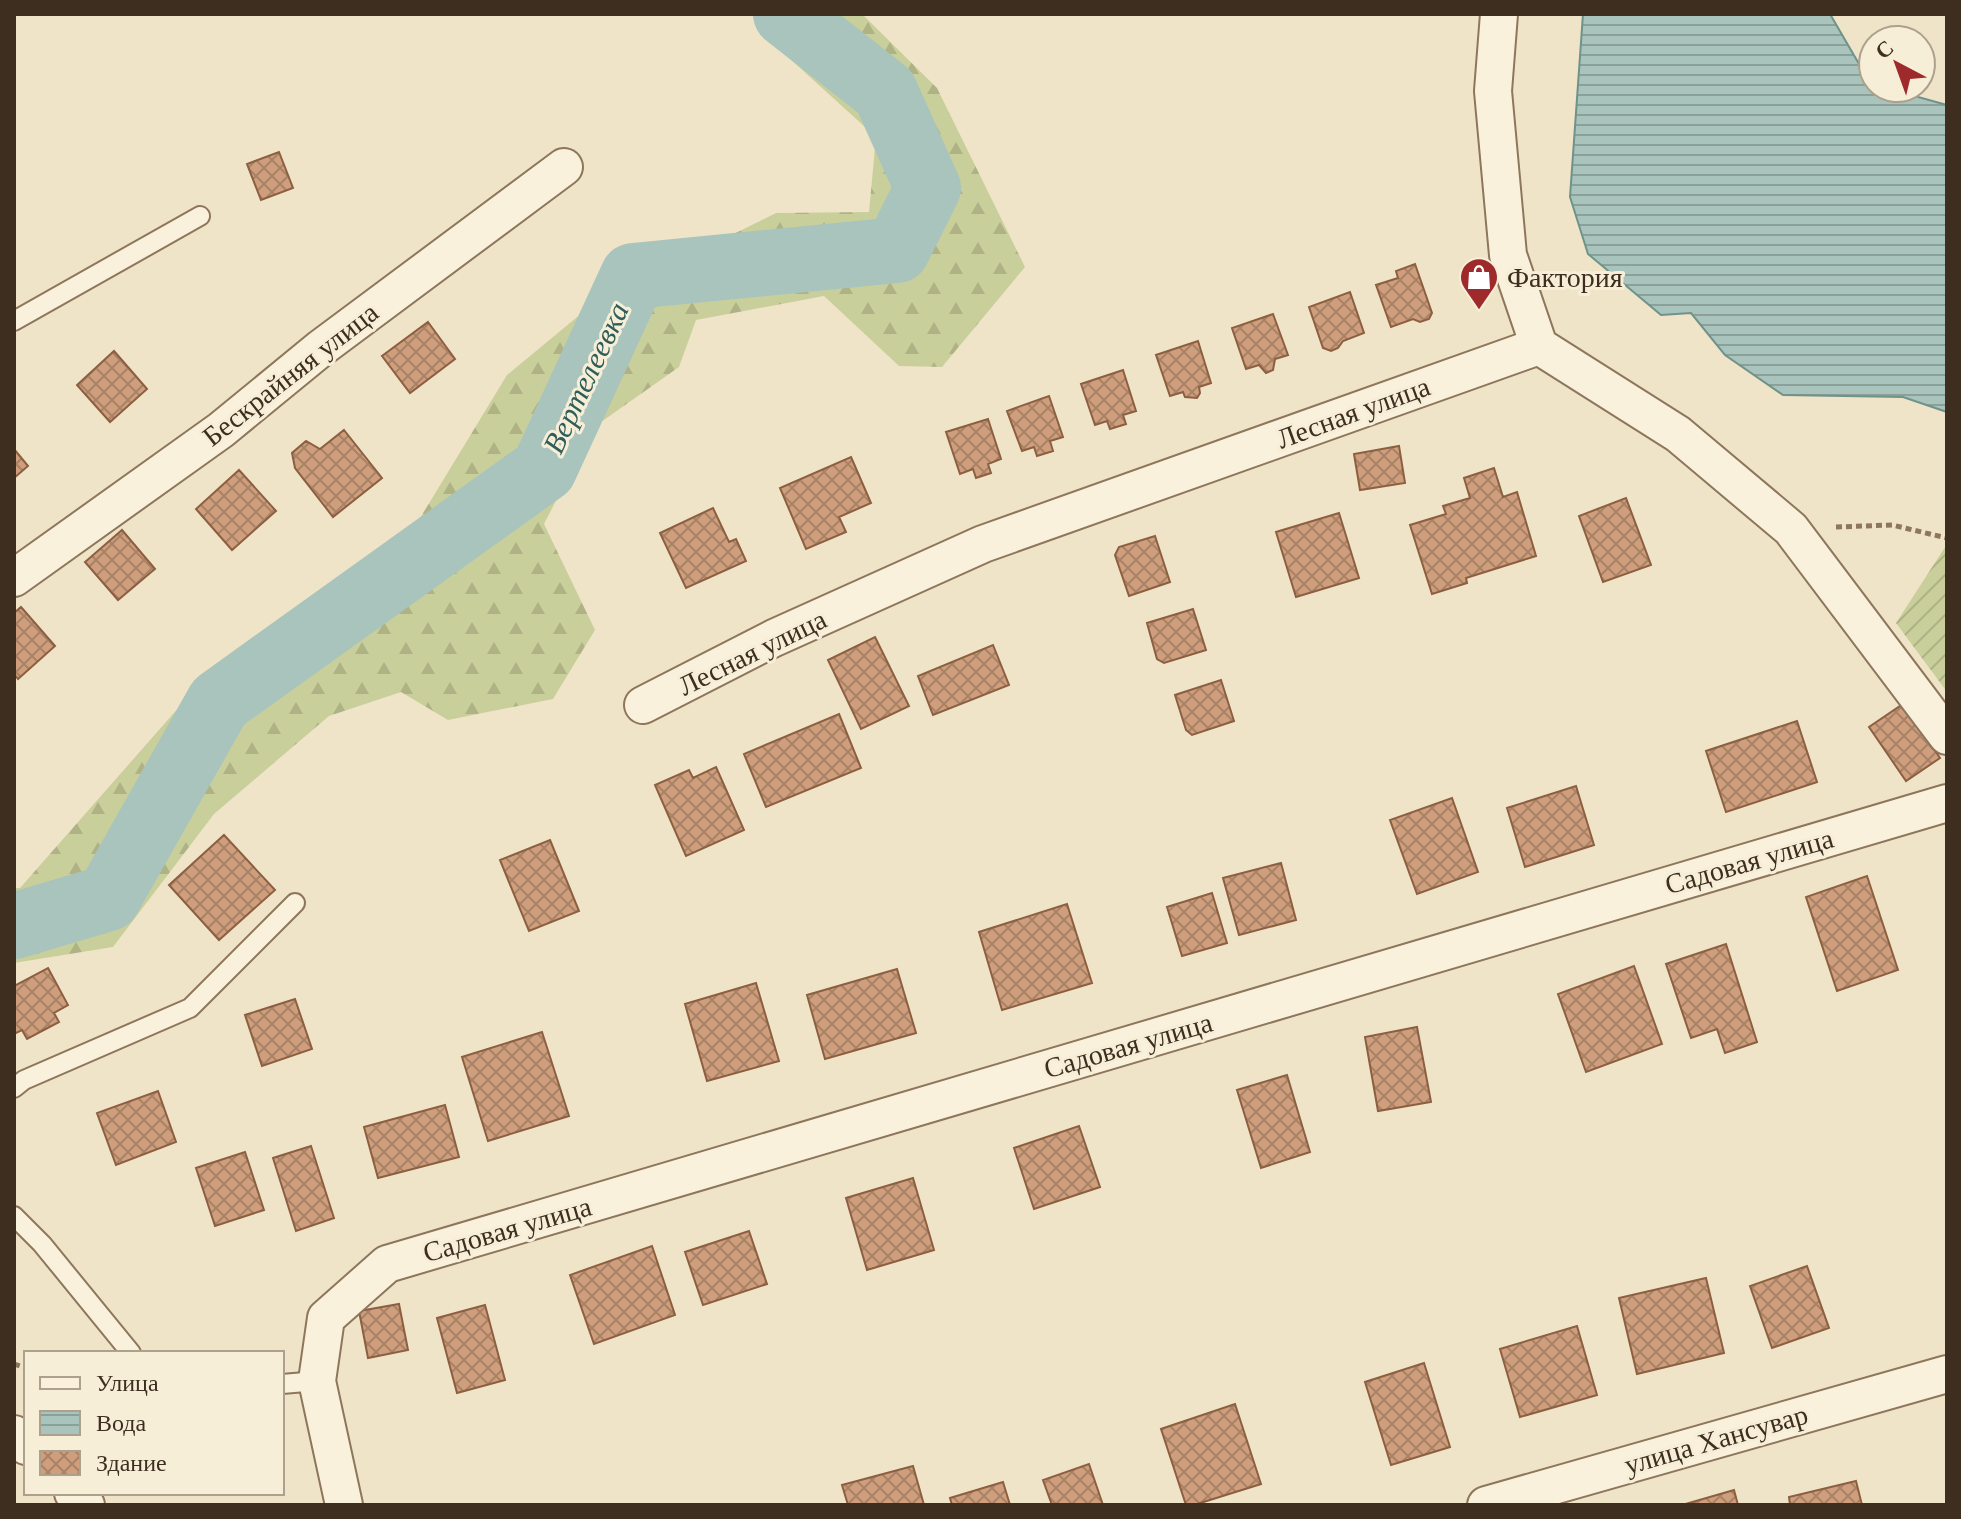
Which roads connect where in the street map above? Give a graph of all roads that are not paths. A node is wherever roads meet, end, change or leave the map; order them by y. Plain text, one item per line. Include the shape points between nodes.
1 (1499, 14) edge
2 (564, 167) dead end
3 (200, 216) dead end
4 (14, 321) edge
5 (1539, 346) junction
6 (14, 578) edge
7 (643, 705) dead end
8 (1947, 736) edge
9 (1947, 803) edge
10 (295, 903) dead end
11 (14, 1088) edge
12 (14, 1216) edge
13 (129, 1351) edge
14 (1947, 1374) edge
15 (300, 1382) edge
16 (344, 1505) edge
17 (1486, 1505) edge

1 - 5 street via 1493,91 1508,255
2 - 6 street, Бескрайняя улица via 321,348 221,430
3 - 4 lane
5 - 7 street, Лесная улица via 983,544 774,638
5 - 8 street via 1678,434 1791,529
9 - 15 street, Садовая улица via 387,1264 326,1318
10 - 11 lane via 190,1008
12 - 13 lane
14 - 17 street, улица Хансувар
15 - 16 street

